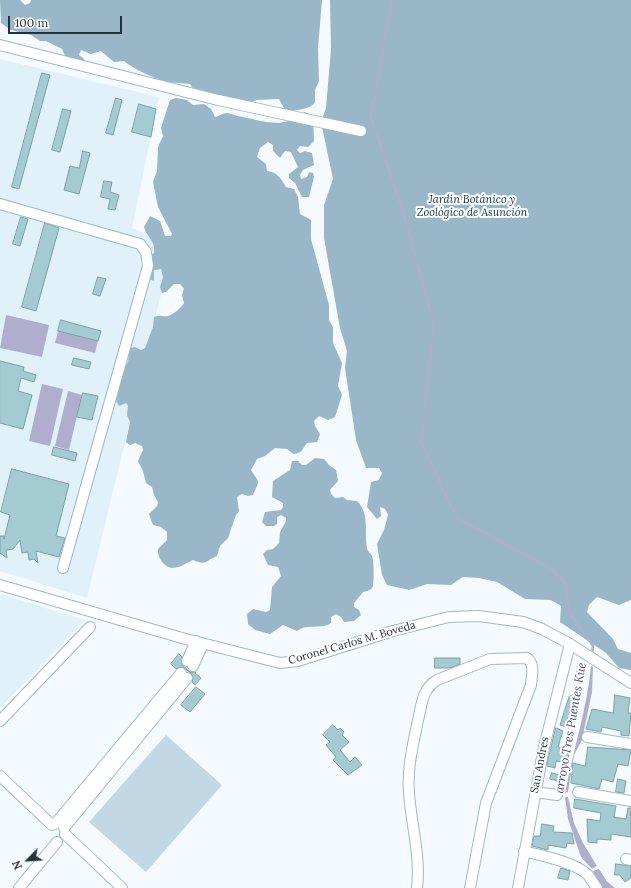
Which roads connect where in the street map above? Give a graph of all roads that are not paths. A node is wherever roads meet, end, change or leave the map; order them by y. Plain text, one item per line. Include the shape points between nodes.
1 (0, 45) edge
2 (361, 131) dead end
3 (0, 204) edge
4 (63, 568) dead end
5 (0, 585) edge
6 (90, 627) dead end
7 (200, 642) junction
8 (570, 644) junction
9 (190, 664) dead end
10 (184, 675) dead end
11 (631, 683) edge
12 (0, 721) edge
13 (588, 737) dead end
14 (631, 744) edge
15 (0, 776) edge
16 (535, 792) junction
17 (578, 792) dead end
18 (557, 795) dead end
19 (631, 801) edge
20 (59, 828) junction
21 (57, 842) dead end
22 (524, 851) junction
23 (20, 888) edge
24 (122, 888) edge
25 (417, 888) edge
26 (470, 888) edge
27 (518, 888) edge
28 (597, 888) edge

1 - 2 street via 218,100
3 - 4 street via 140,244 146,252 148,266
5 - 7 street, Coronel Carlos M. Boveda
6 - 12 street
7 - 8 street, Coronel Carlos M. Boveda via 270,662 288,662 438,619 468,616 523,622
7 - 9 street
8 - 11 street, Coronel Carlos M. Boveda
8 - 16 street, San Andres via 548,725
10 - 20 street
13 - 14 street
15 - 20 street
16 - 18 street
16 - 22 street, San Andres
17 - 19 street
20 - 24 street
21 - 23 street
22 - 27 street, San Andres
22 - 28 street via 581,870
25 - 26 street via 408,766 424,695 437,680 481,662 490,659 527,658 533,667 531,685 486,803

